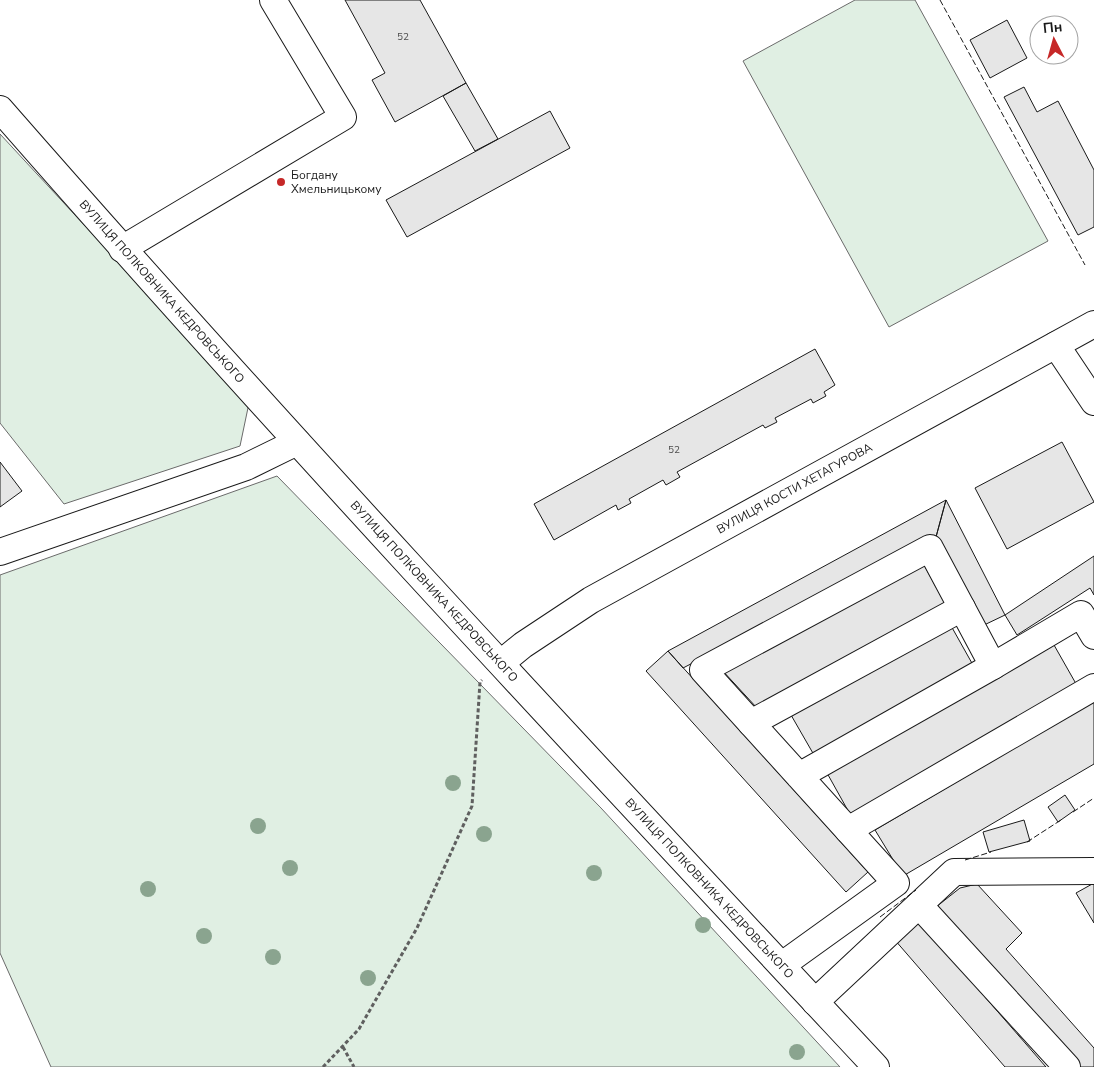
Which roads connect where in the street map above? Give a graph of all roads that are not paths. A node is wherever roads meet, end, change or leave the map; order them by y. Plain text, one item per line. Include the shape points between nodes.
1 (274, 0) edge
2 (0, 109) edge
3 (122, 249) junction
4 (1094, 324) edge
5 (1056, 345) junction
6 (1094, 402) edge
7 (297, 442) junction
8 (0, 552) edge
9 (962, 608) junction
10 (1094, 636) edge
11 (501, 663) junction
12 (993, 666) junction
13 (1094, 687) edge
14 (751, 724) junction
15 (799, 776) junction
16 (848, 830) junction
17 (1094, 871) edge
18 (919, 905) junction
19 (782, 965) junction
20 (815, 1002) junction
21 (876, 1067) edge
22 (1067, 1067) edge

1 - 3 street via 343,117
2 - 3 street, ВУЛИЦЯ ПОЛКОВНИКА КЕДРОВСЬКОГО
3 - 7 street, ВУЛИЦЯ ПОЛКОВНИКА КЕДРОВСЬКОГО
4 - 5 street, ВУЛИЦЯ КОСТИ ХЕТАГУРОВА
5 - 6 street
5 - 11 street, ВУЛИЦЯ КОСТИ ХЕТАГУРОВА via 591,600
7 - 8 street via 246,467
7 - 11 street, ВУЛИЦЯ ПОЛКОВНИКА КЕДРОВСЬКОГО
9 - 12 street
9 - 14 street
9 - 14 street via 930,548 703,670
10 - 12 street via 1082,614
11 - 19 street, ВУЛИЦЯ ПОЛКОВНИКА КЕДРОВСЬКОГО
12 - 15 street
13 - 16 street
14 - 15 street
15 - 16 street
16 - 19 street via 896,883
17 - 18 street via 954,872
18 - 20 street
18 - 22 street
19 - 20 street, ВУЛИЦЯ ПОЛКОВНИКА КЕДРОВСЬКОГО
20 - 21 street, ВУЛИЦЯ ПОЛКОВНИКА КЕДРОВСЬКОГО

